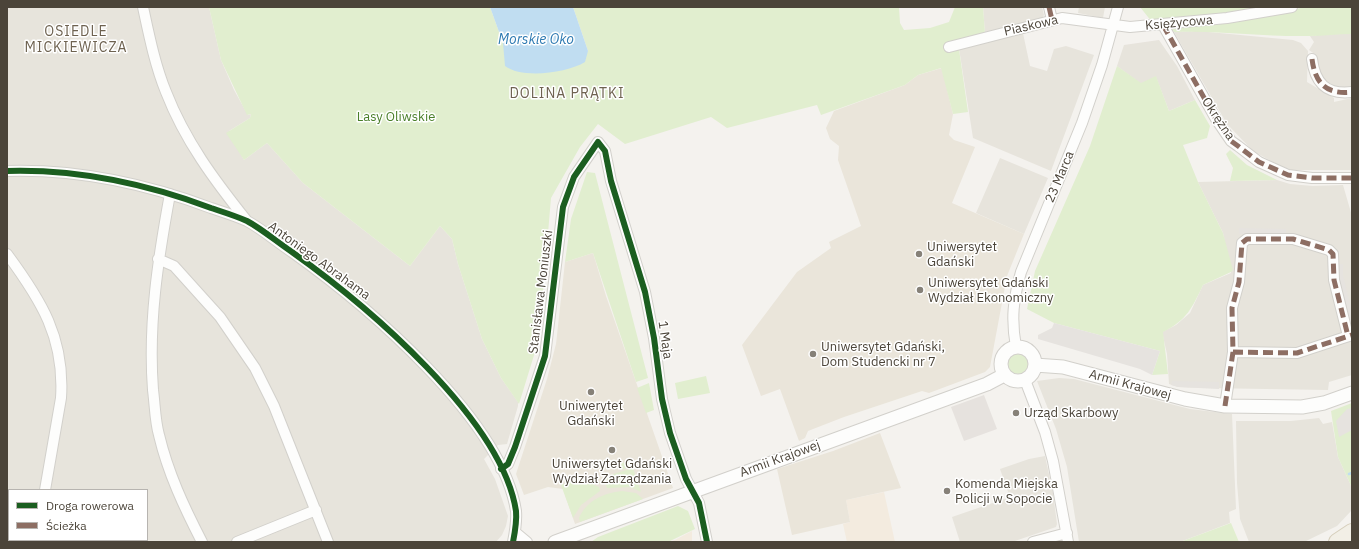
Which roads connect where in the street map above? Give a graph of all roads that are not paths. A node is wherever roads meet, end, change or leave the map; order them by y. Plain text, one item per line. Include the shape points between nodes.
1 (143, 7) edge
2 (1049, 7) edge
3 (1118, 7) edge
4 (1292, 7) edge
5 (1052, 20) junction
6 (1113, 24) junction
7 (1163, 25) junction
8 (950, 47) dead end
9 (1312, 59) dead end
10 (1352, 92) edge
11 (598, 142) joint
12 (7, 172) edge
13 (1352, 178) edge
14 (170, 194) junction
15 (247, 221) junction
16 (7, 254) edge
17 (158, 259) junction
18 (1350, 336) edge
19 (1016, 347) junction
20 (1233, 352) junction
21 (1035, 365) junction
22 (1004, 375) junction
23 (1025, 380) junction
24 (1352, 393) edge
25 (1225, 406) junction
26 (501, 469) junction
27 (45, 489) edge
28 (692, 491) junction
29 (316, 510) junction
30 (1352, 532) edge
31 (514, 537) edge
32 (1067, 537) edge
33 (202, 542) edge
34 (237, 542) edge
35 (328, 542) edge
36 (526, 542) edge
37 (555, 542) edge
38 (707, 542) edge
39 (1033, 542) edge
40 (1337, 542) edge

1 - 15 street via 165,91 178,119 203,163
2 - 5 street
3 - 6 street, 23 Marca
4 - 7 street, Księżycowa via 1244,16
5 - 6 street, Piaskowa via 1071,18
5 - 8 street, Piaskowa
6 - 7 street, Księżycowa via 1130,27
6 - 19 street, 23 Marca via 1102,65 1073,148 1021,272 1014,295 1012,317
7 - 13 street, Okrężna via 1216,119 1238,146 1259,162 1286,174 1312,178
9 - 10 street via 1313,73 1320,84 1341,92
11 - 26 street, Stanisława Moniuszki via 574,177 563,207 544,356 515,447 508,464
11 - 28 street, 1 Maja via 605,151 611,181 645,292 670,433
12 - 14 street, Antoniego Abrahama via 25,171 118,180
14 - 15 street, Antoniego Abrahama
14 - 17 street
15 - 26 street, Antoniego Abrahama via 324,275 367,310 407,348 465,412 492,450
16 - 27 street via 44,309 58,347 61,398
17 - 29 street via 174,266 220,317 255,368 274,406
17 - 33 street via 152,372 158,433 173,481
18 - 20 street via 1297,353
18 - 20 street via 1334,280 1333,254 1329,250 1293,240 1247,239 1240,249 1240,282 1232,308
19 - 21 street via 1027,350
19 - 22 street via 1003,356 1001,366
20 - 25 street
21 - 23 street via 1032,374
21 - 25 street, Armii Krajowej via 1063,367 1185,399
22 - 23 street via 1012,380
22 - 28 street, Armii Krajowej via 987,384
23 - 32 street via 1053,460
24 - 25 street, Armii Krajowej via 1324,403 1302,407
26 - 31 street, Antoniego Abrahama via 516,510
28 - 37 street, Armii Krajowej
28 - 38 street, 1 Maja via 699,503
29 - 34 street
29 - 35 street
30 - 40 main road
31 - 36 street, Antoniego Abrahama
32 - 39 street

